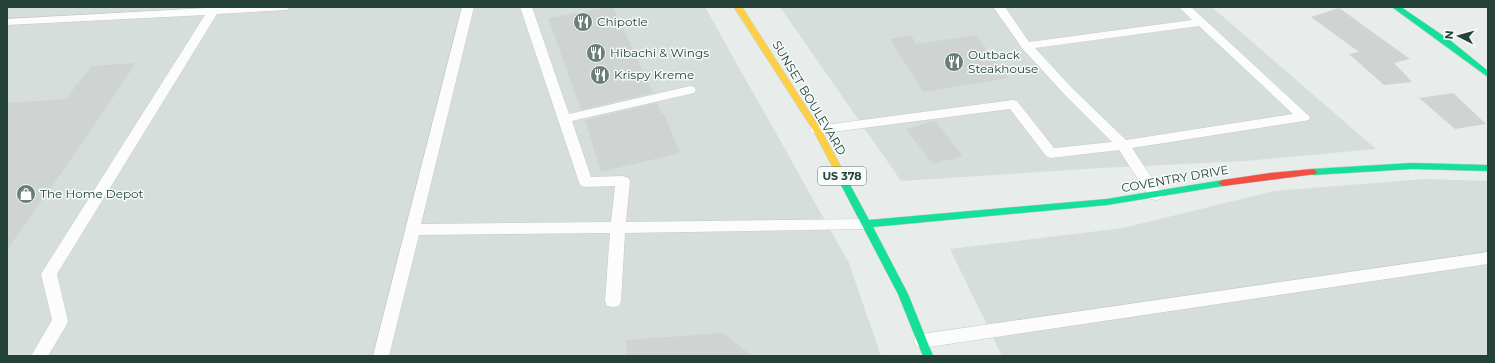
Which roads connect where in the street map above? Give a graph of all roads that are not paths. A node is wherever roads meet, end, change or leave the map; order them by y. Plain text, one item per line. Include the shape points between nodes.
1 (286, 7) edge
2 (468, 7) edge
3 (526, 7) edge
4 (738, 7) edge
5 (999, 7) edge
6 (1186, 7) edge
7 (1396, 7) edge
8 (213, 12) junction
9 (7, 22) edge
10 (1201, 22) junction
11 (1026, 46) junction
12 (1488, 75) edge
13 (690, 90) dead end
14 (564, 119) junction
15 (817, 130) junction
16 (1123, 145) junction
17 (1488, 168) edge
18 (1156, 195) junction
19 (866, 224) junction
20 (618, 227) junction
21 (413, 230) junction
22 (1488, 258) edge
23 (613, 301) dead end
24 (922, 341) junction
25 (38, 356) edge
26 (381, 356) edge
27 (928, 356) edge

1 - 8 lane
2 - 21 lane
3 - 14 lane
4 - 15 street, SUNSET BOULEVARD / US 378
5 - 11 lane
6 - 10 lane
7 - 12 street
8 - 9 lane
8 - 25 lane via 49,274 60,321
10 - 11 lane
10 - 16 lane via 1304,118
11 - 16 lane
13 - 14 lane
14 - 20 lane via 586,182 623,181
15 - 16 lane via 1014,104 1051,153
15 - 19 street, SUNSET BOULEVARD / US 378
16 - 18 lane
17 - 18 street, COVENTRY DRIVE via 1422,165 1301,173
18 - 19 street, COVENTRY DRIVE via 1107,202
19 - 20 lane
19 - 24 street, SUNSET BOULEVARD / US 378 via 903,294
20 - 21 lane
20 - 23 lane
21 - 26 lane
22 - 24 lane
24 - 27 street, SUNSET BOULEVARD / US 378

